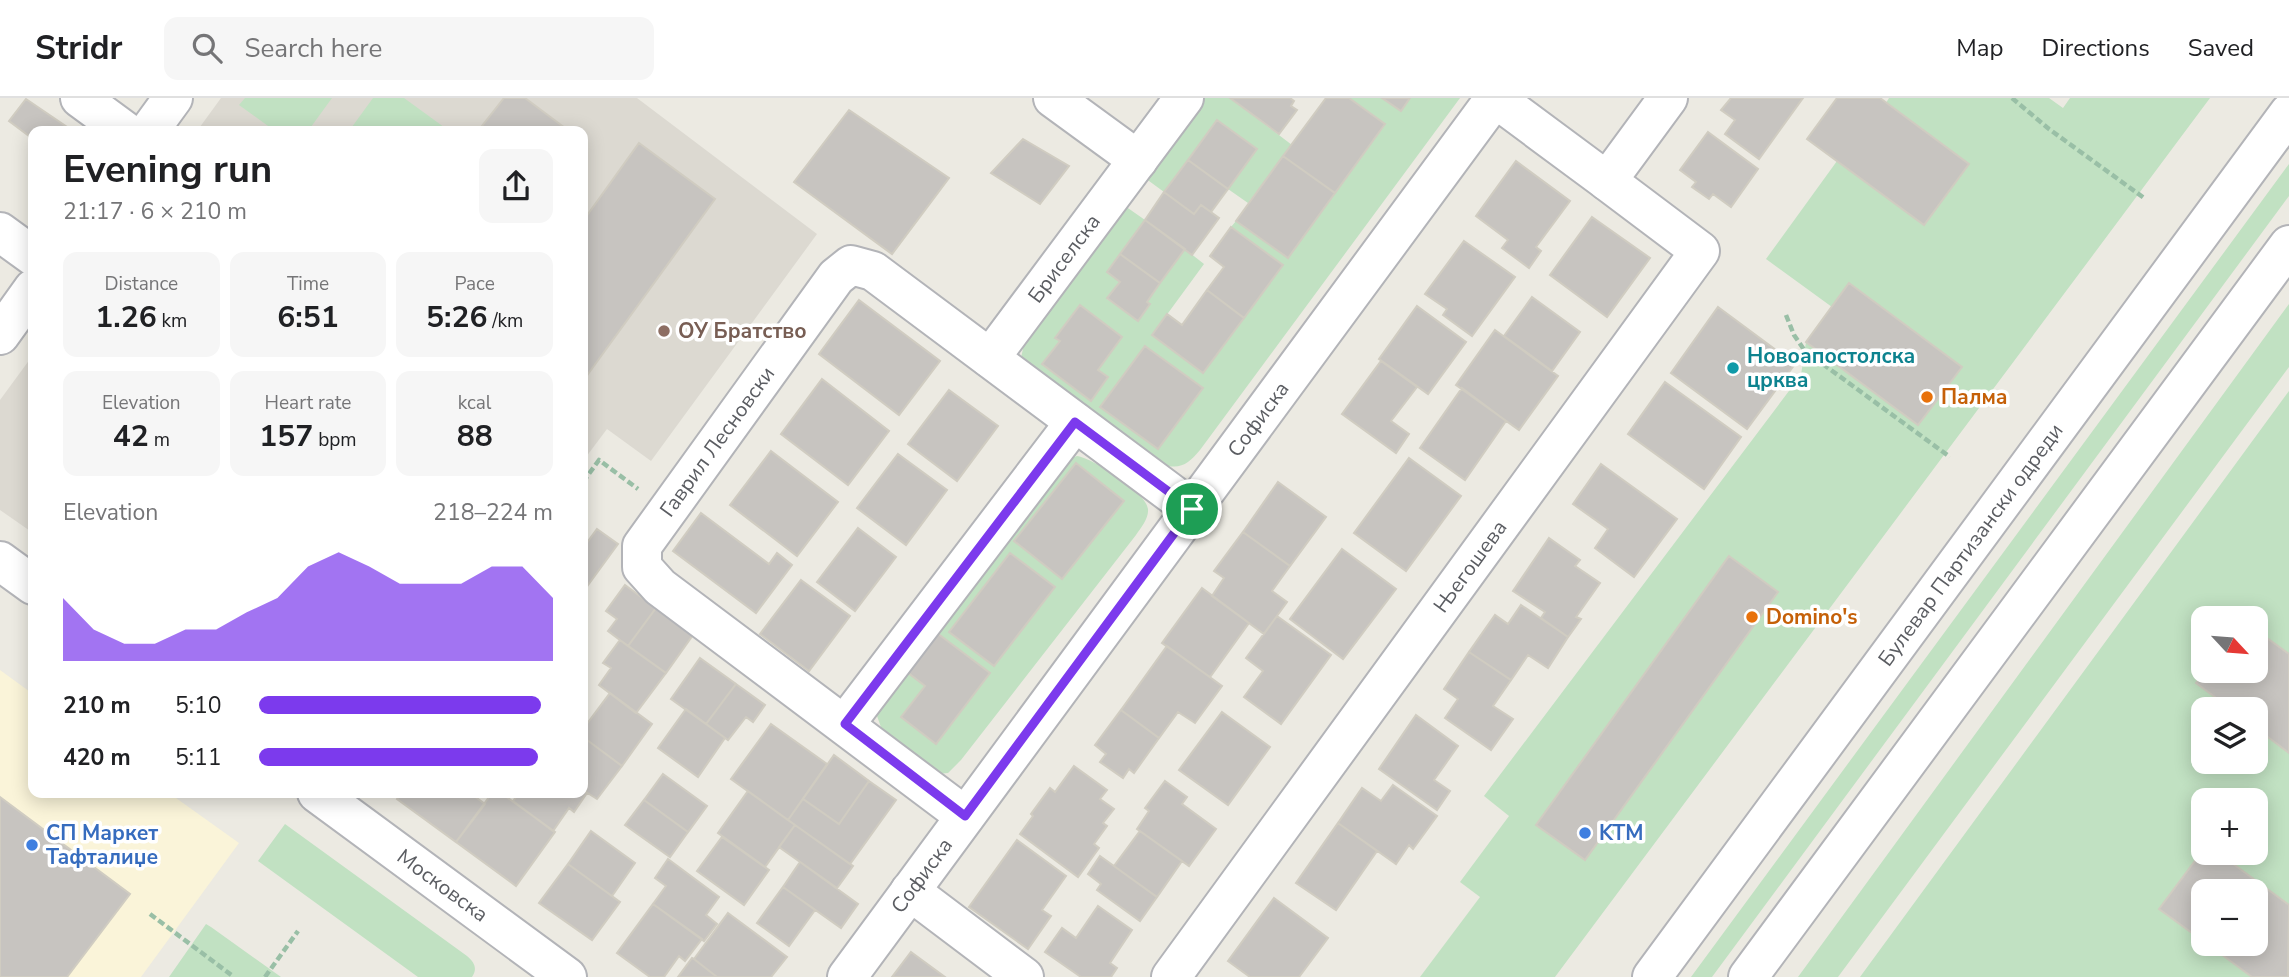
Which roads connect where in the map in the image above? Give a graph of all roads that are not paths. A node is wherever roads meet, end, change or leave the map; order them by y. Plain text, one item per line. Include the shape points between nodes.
1 (80, 98) edge
2 (173, 98) edge
3 (1053, 98) edge
4 (1184, 98) edge
5 (1494, 98) edge
6 (1668, 98) edge
7 (2289, 113) edge
8 (118, 126) edge
9 (153, 126) edge
10 (1138, 160) junction
11 (1607, 181) junction
12 (0, 232) edge
13 (2289, 244) edge
14 (28, 252) edge
15 (28, 296) edge
16 (0, 335) edge
17 (990, 358) junction
18 (1075, 422) junction
19 (1192, 509) junction
20 (0, 561) edge
21 (28, 581) edge
22 (845, 724) junction
23 (324, 798) edge
24 (965, 816) junction
25 (910, 891) junction
26 (567, 977) edge
27 (847, 977) edge
28 (1024, 977) edge
29 (1171, 977) edge
30 (1653, 977) edge
31 (1748, 977) edge

1 - 8 street
2 - 9 street
3 - 10 street
4 - 10 street, Бриселска
5 - 11 street, Његошева
5 - 19 street, Софиска
6 - 11 street
7 - 30 street, Булевар Партизански одреди
10 - 17 street, Бриселска
11 - 29 street, Његошева via 1700,251
12 - 14 street
13 - 31 street
15 - 16 street
17 - 18 street, Гаврил Лесновски
17 - 22 street, Гаврил Лесновски via 873,271 851,265 836,277 642,546 642,567 660,587
18 - 19 street, Гаврил Лесновски
18 - 22 street
19 - 24 street, Софиска
20 - 21 street
22 - 24 street, Гаврил Лесновски
23 - 26 street, Московска
24 - 25 street, Софиска
25 - 27 street, Софиска
25 - 28 street

